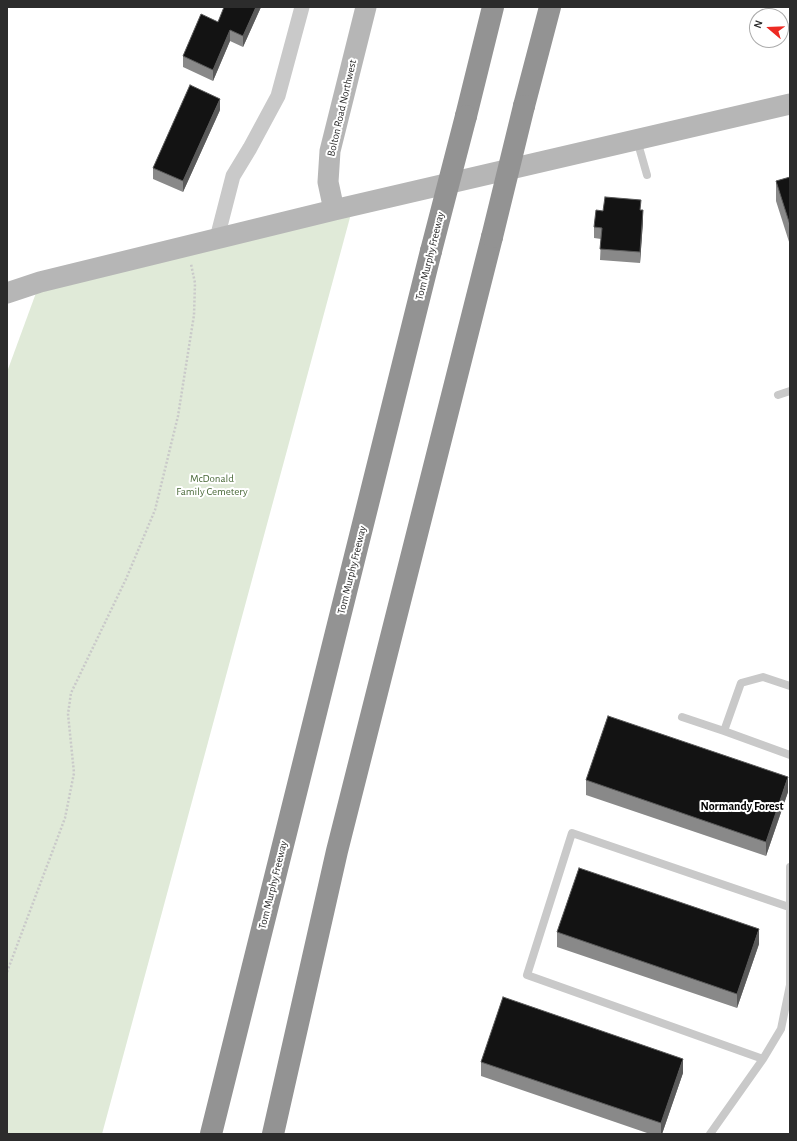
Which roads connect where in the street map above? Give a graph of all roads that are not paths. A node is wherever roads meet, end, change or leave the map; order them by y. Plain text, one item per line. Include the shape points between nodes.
1 (302, 7) edge
2 (366, 7) edge
3 (493, 7) edge
4 (550, 7) edge
5 (790, 104) edge
6 (637, 140) junction
7 (647, 175) dead end
8 (334, 210) junction
9 (217, 238) junction
10 (7, 293) edge
11 (790, 391) edge
12 (778, 395) dead end
13 (790, 686) edge
14 (682, 717) dead end
15 (724, 731) junction
16 (790, 755) edge
17 (790, 867) edge
18 (789, 908) junction
19 (790, 984) edge
20 (763, 1059) junction
21 (211, 1134) edge
22 (273, 1134) edge
23 (710, 1134) edge

1 - 9 street via 278,96 233,176
2 - 8 main road, Bolton Road Northwest via 330,150 328,182
3 - 21 highway, Tom Murphy Freeway, bridge
4 - 22 highway, bridge via 337,851
5 - 6 main road
6 - 7 lane
6 - 8 main road
8 - 9 main road
9 - 10 main road via 40,282
11 - 12 lane
13 - 15 lane via 763,677 741,683
14 - 15 lane
15 - 16 lane
17 - 18 lane
18 - 19 lane
18 - 20 lane via 572,833 527,975
19 - 20 lane via 781,1029
20 - 23 lane

